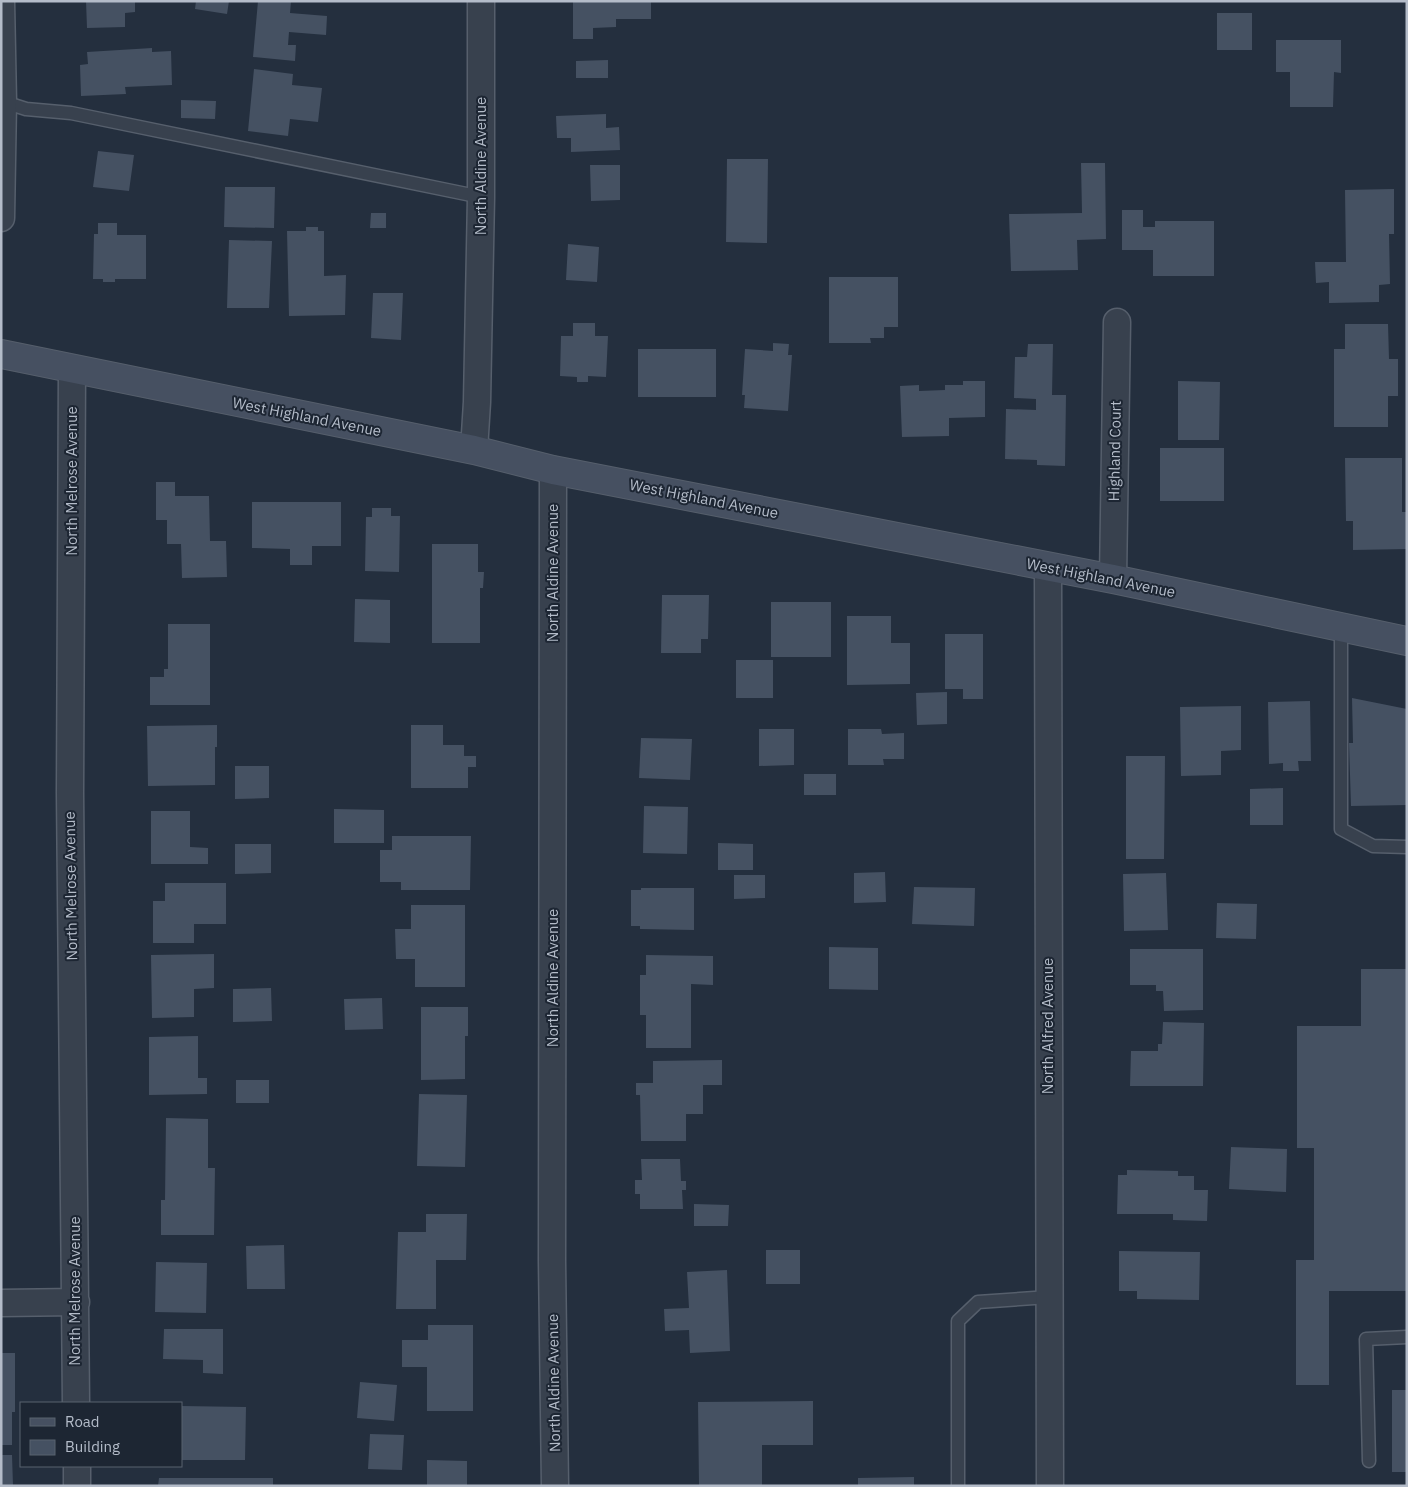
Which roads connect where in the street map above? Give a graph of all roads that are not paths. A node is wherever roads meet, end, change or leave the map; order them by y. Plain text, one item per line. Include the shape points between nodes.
1 (1, 1) edge
2 (480, 1) edge
3 (2, 102) edge
4 (481, 197) junction
5 (1, 218) edge
6 (1117, 322) dead end
7 (1, 354) edge
8 (72, 369) junction
9 (474, 450) junction
10 (553, 470) junction
11 (1048, 567) junction
12 (1113, 579) junction
13 (1340, 627) junction
14 (1407, 640) edge
15 (1407, 847) edge
16 (1048, 1297) junction
17 (76, 1302) junction
18 (1, 1303) edge
19 (1407, 1337) edge
20 (76, 1402) edge
21 (1369, 1461) dead end
22 (77, 1467) edge
23 (77, 1486) edge
24 (555, 1486) edge
25 (958, 1486) edge
26 (1050, 1486) edge

1 - 3 street
2 - 4 street, North Aldine Avenue
3 - 4 lane via 26,109 71,113
3 - 5 street
4 - 9 street, North Aldine Avenue
6 - 12 street, Highland Court
7 - 8 main road, West Highland Avenue
8 - 9 main road, West Highland Avenue
8 - 17 street, North Melrose Avenue via 70,793
9 - 10 main road, West Highland Avenue
10 - 11 main road, West Highland Avenue
10 - 24 street, North Aldine Avenue via 552,1261
11 - 12 main road, West Highland Avenue
11 - 16 street, North Alfred Avenue
12 - 13 main road, West Highland Avenue
13 - 14 main road, West Highland Avenue
13 - 15 lane via 1341,829 1373,846
16 - 25 lane via 978,1302 958,1321
16 - 26 street, North Alfred Avenue
17 - 18 street
17 - 20 street, North Melrose Avenue
19 - 21 lane via 1366,1339
22 - 23 street

